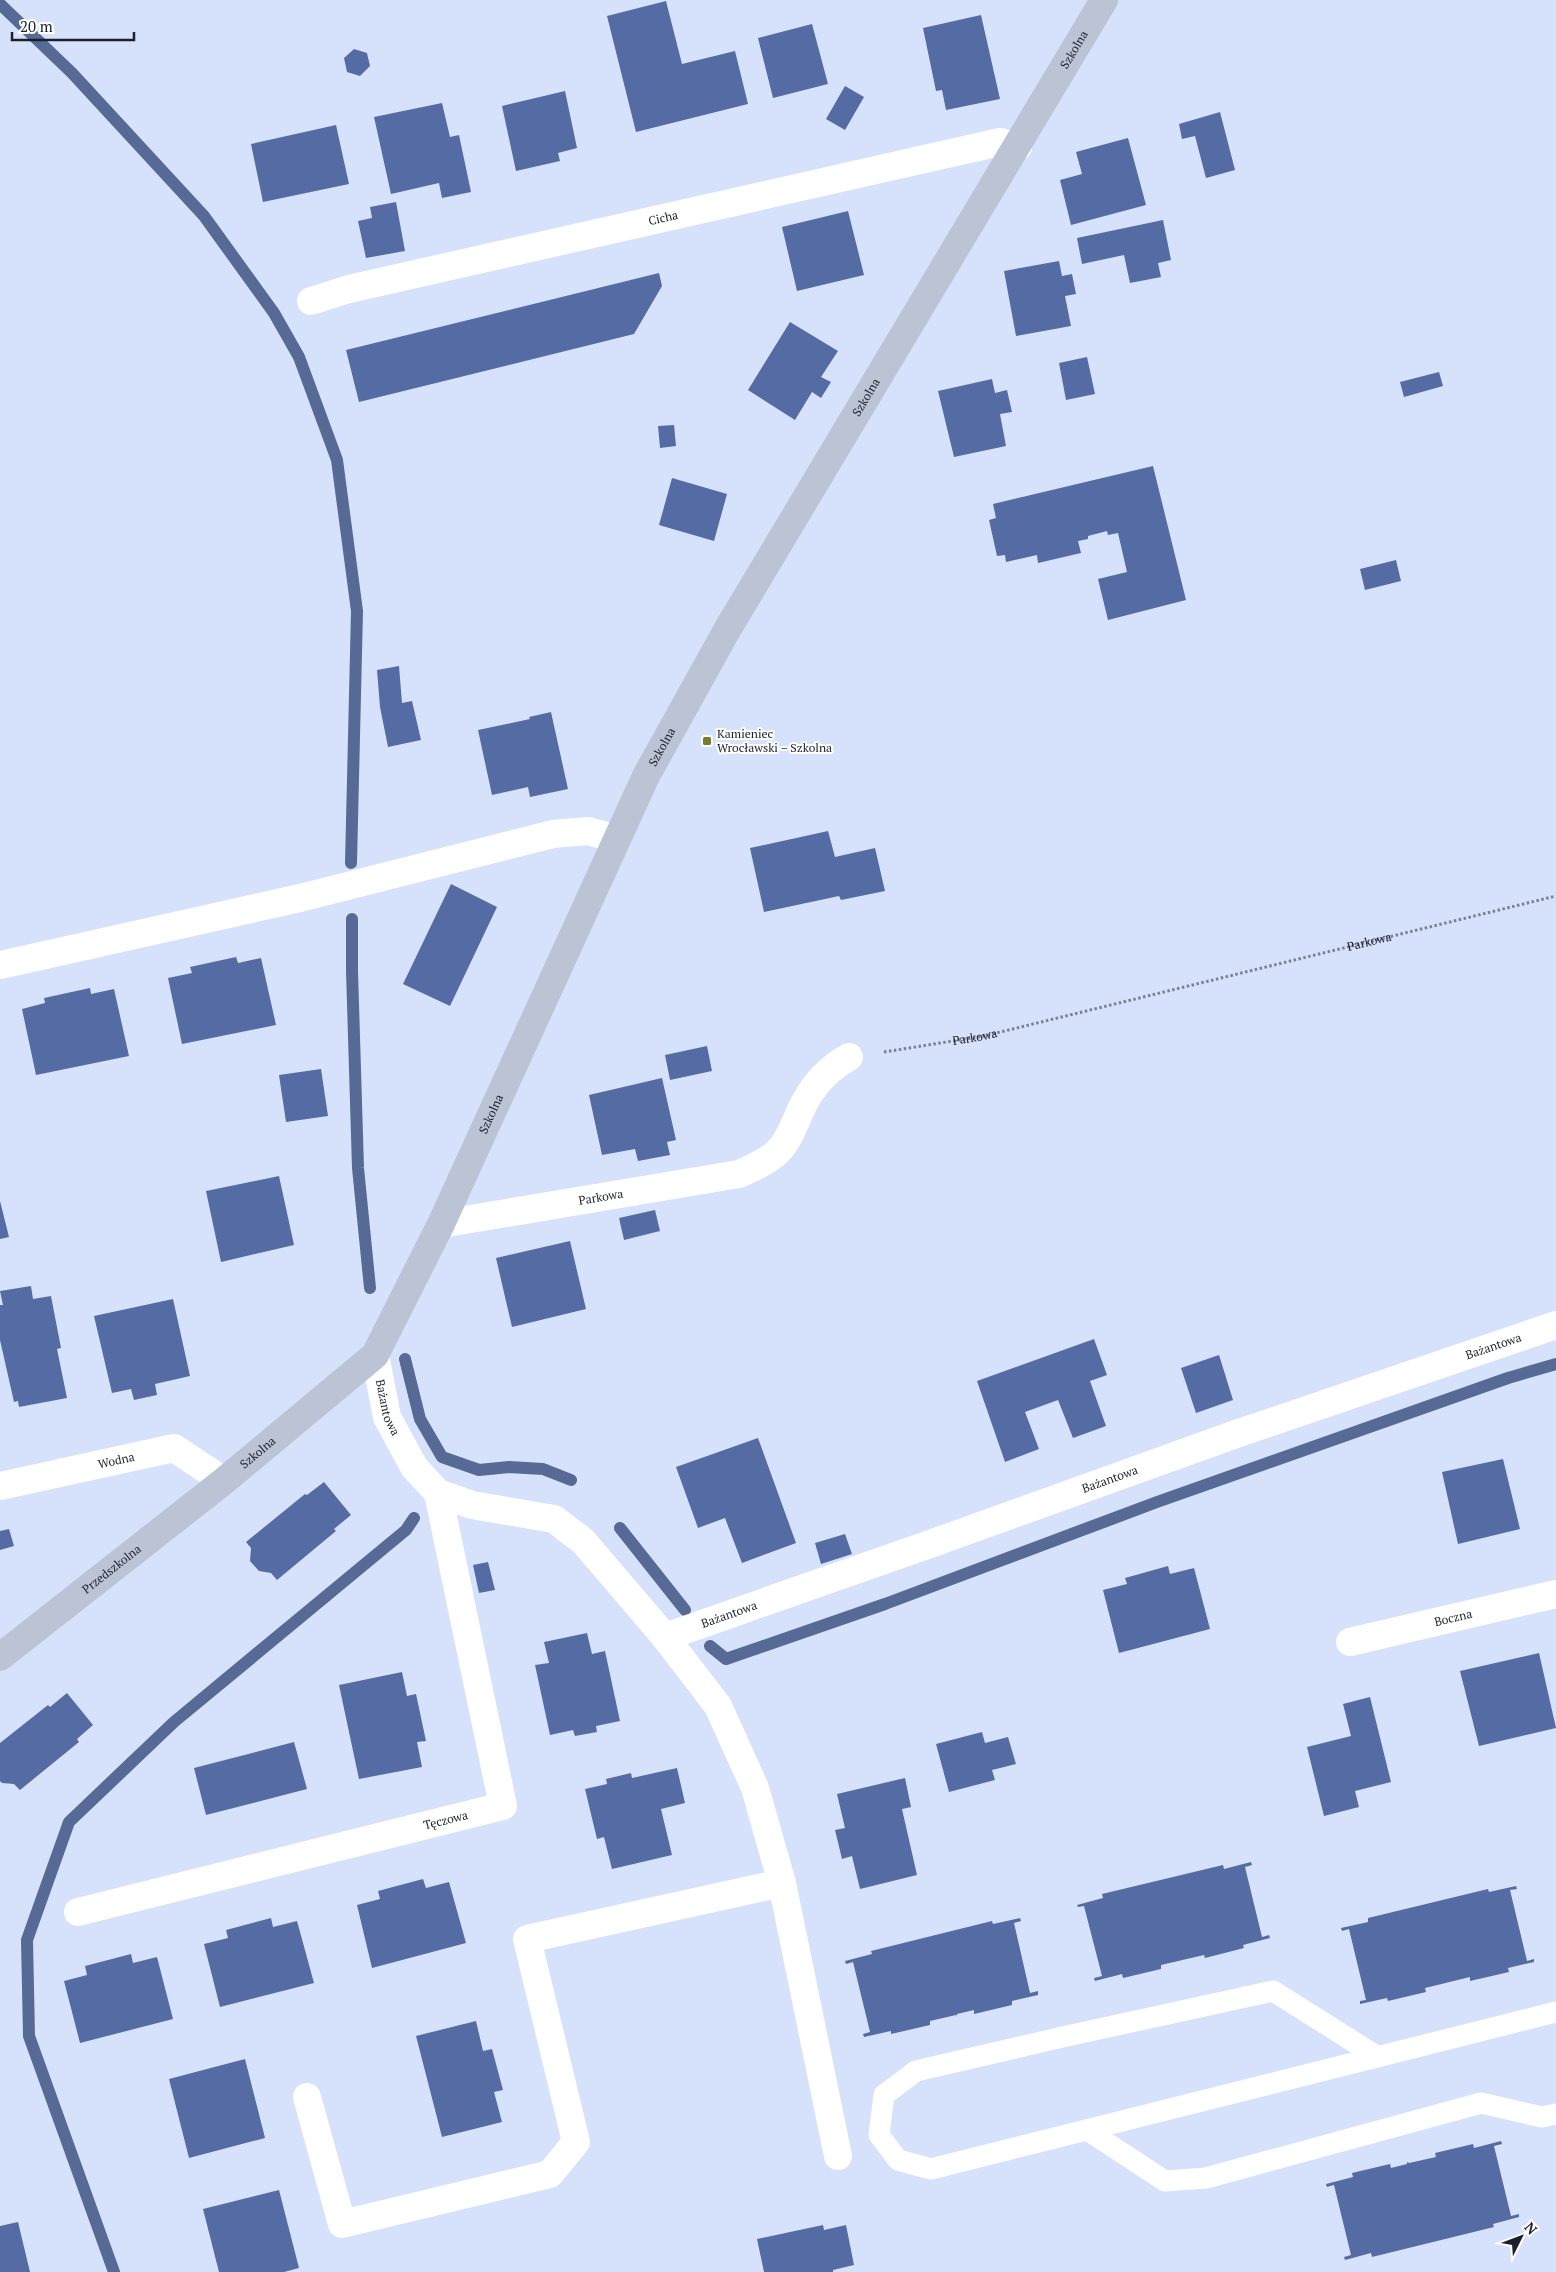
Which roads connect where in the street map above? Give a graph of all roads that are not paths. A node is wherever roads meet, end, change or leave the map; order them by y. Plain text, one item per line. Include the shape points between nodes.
1 (1104, 0) edge
2 (1018, 147) junction
3 (311, 301) dead end
4 (617, 839) junction
5 (0, 965) edge
6 (849, 1057) road end
7 (441, 1224) junction
8 (1556, 1325) edge
9 (375, 1356) junction
10 (224, 1481) junction
11 (0, 1486) edge
12 (438, 1493) junction
13 (1556, 1594) edge
14 (665, 1636) junction
15 (1350, 1642) dead end
16 (0, 1657) edge
17 (782, 1883) junction
18 (78, 1912) dead end
19 (1556, 2012) edge
20 (1378, 2057) junction
21 (308, 2098) dead end
22 (1556, 2114) edge
23 (1087, 2130) junction
24 (838, 2156) dead end

1 - 2 street, Szkolna
2 - 3 street, Cicha via 1000,142 349,289
2 - 4 street, Szkolna via 728,630 646,776
4 - 5 street via 588,831 553,834 309,896
4 - 7 street, Szkolna
6 - 7 street, Parkowa via 821,1077 809,1094 791,1136 780,1150 763,1163 739,1174
7 - 9 street, Szkolna
8 - 14 street, Bażantowa via 1236,1434
9 - 10 street, Szkolna
9 - 12 street, Bażantowa via 387,1417 414,1467
10 - 11 street, Wodna via 174,1448
10 - 16 street, Przedszkolna
12 - 14 street, Bażantowa via 472,1505 554,1519 583,1541
12 - 18 street, Tęczowa via 503,1806
13 - 15 street, Boczna
14 - 17 street, Bażantowa via 718,1706 755,1788
17 - 21 street via 527,1940 576,2142 550,2174 342,2224
17 - 24 street, Bażantowa
19 - 20 lane
20 - 23 lane
20 - 23 lane via 1273,1991 916,2071 884,2095 879,2135 898,2160 931,2168
22 - 23 lane via 1542,2118 1481,2103 1206,2178 1165,2181

